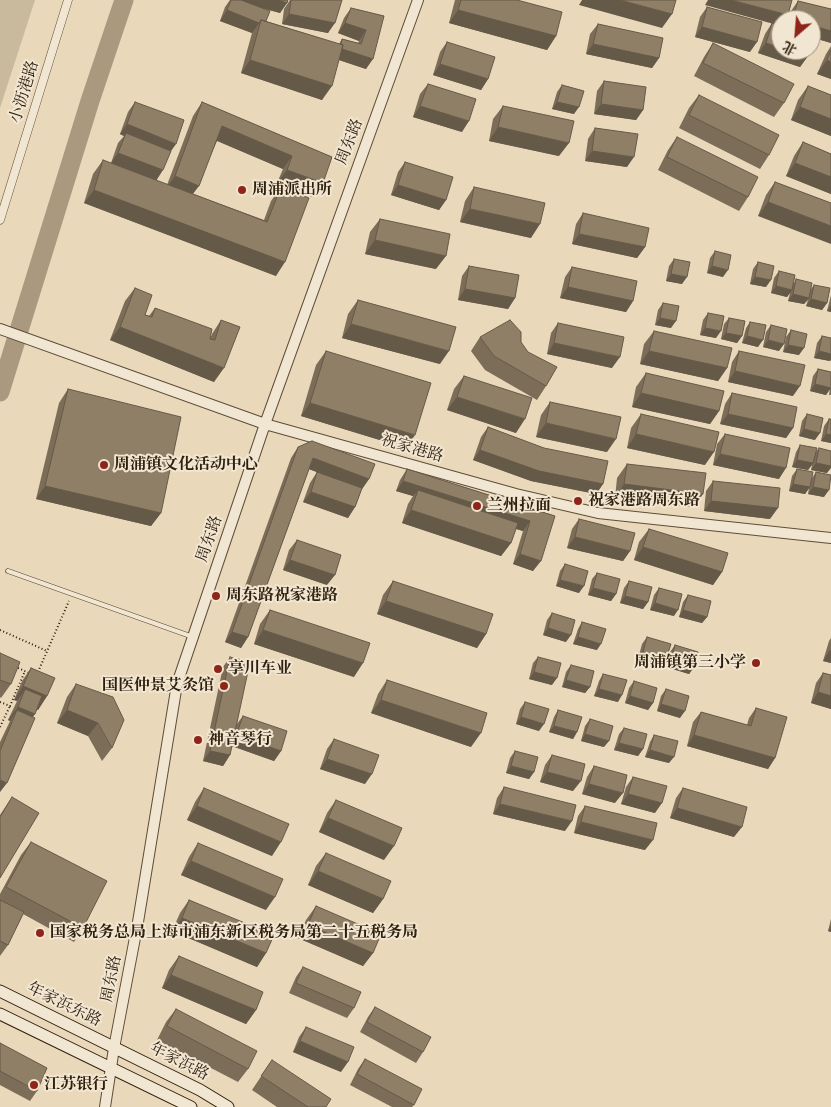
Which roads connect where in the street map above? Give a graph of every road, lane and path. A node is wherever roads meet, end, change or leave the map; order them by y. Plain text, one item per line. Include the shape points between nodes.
1 (68, 0) edge
2 (418, 0) edge
3 (0, 220) edge
4 (0, 329) edge
5 (265, 424) junction
6 (831, 538) edge
7 (8, 571) dead end
8 (72, 594) junction
9 (0, 630) edge
10 (193, 637) junction
11 (48, 651) junction
12 (17, 668) edge
13 (25, 671) junction
14 (31, 674) edge
15 (36, 676) edge
16 (0, 702) edge
17 (10, 706) junction
18 (0, 727) edge
19 (0, 991) edge
20 (0, 1014) edge
21 (114, 1048) junction
22 (111, 1069) junction
23 (106, 1107) edge
24 (191, 1107) edge
25 (228, 1107) edge

1 - 3 street, 小沥港路
2 - 5 street, 周东路
4 - 5 street, 祝家港路
5 - 6 street, 祝家港路 via 516,494 598,513
5 - 10 street, 周东路
7 - 8 lane
8 - 10 lane
8 - 11 path
9 - 11 path
10 - 21 street, 周东路 via 177,684
11 - 15 path
12 - 13 path
13 - 14 path
13 - 17 path
16 - 17 path
17 - 18 path
19 - 21 main road, 年家浜东路
20 - 22 main road
21 - 22 street, 周东路
21 - 25 main road, 年家浜路
22 - 23 street, 周东路
22 - 24 main road

